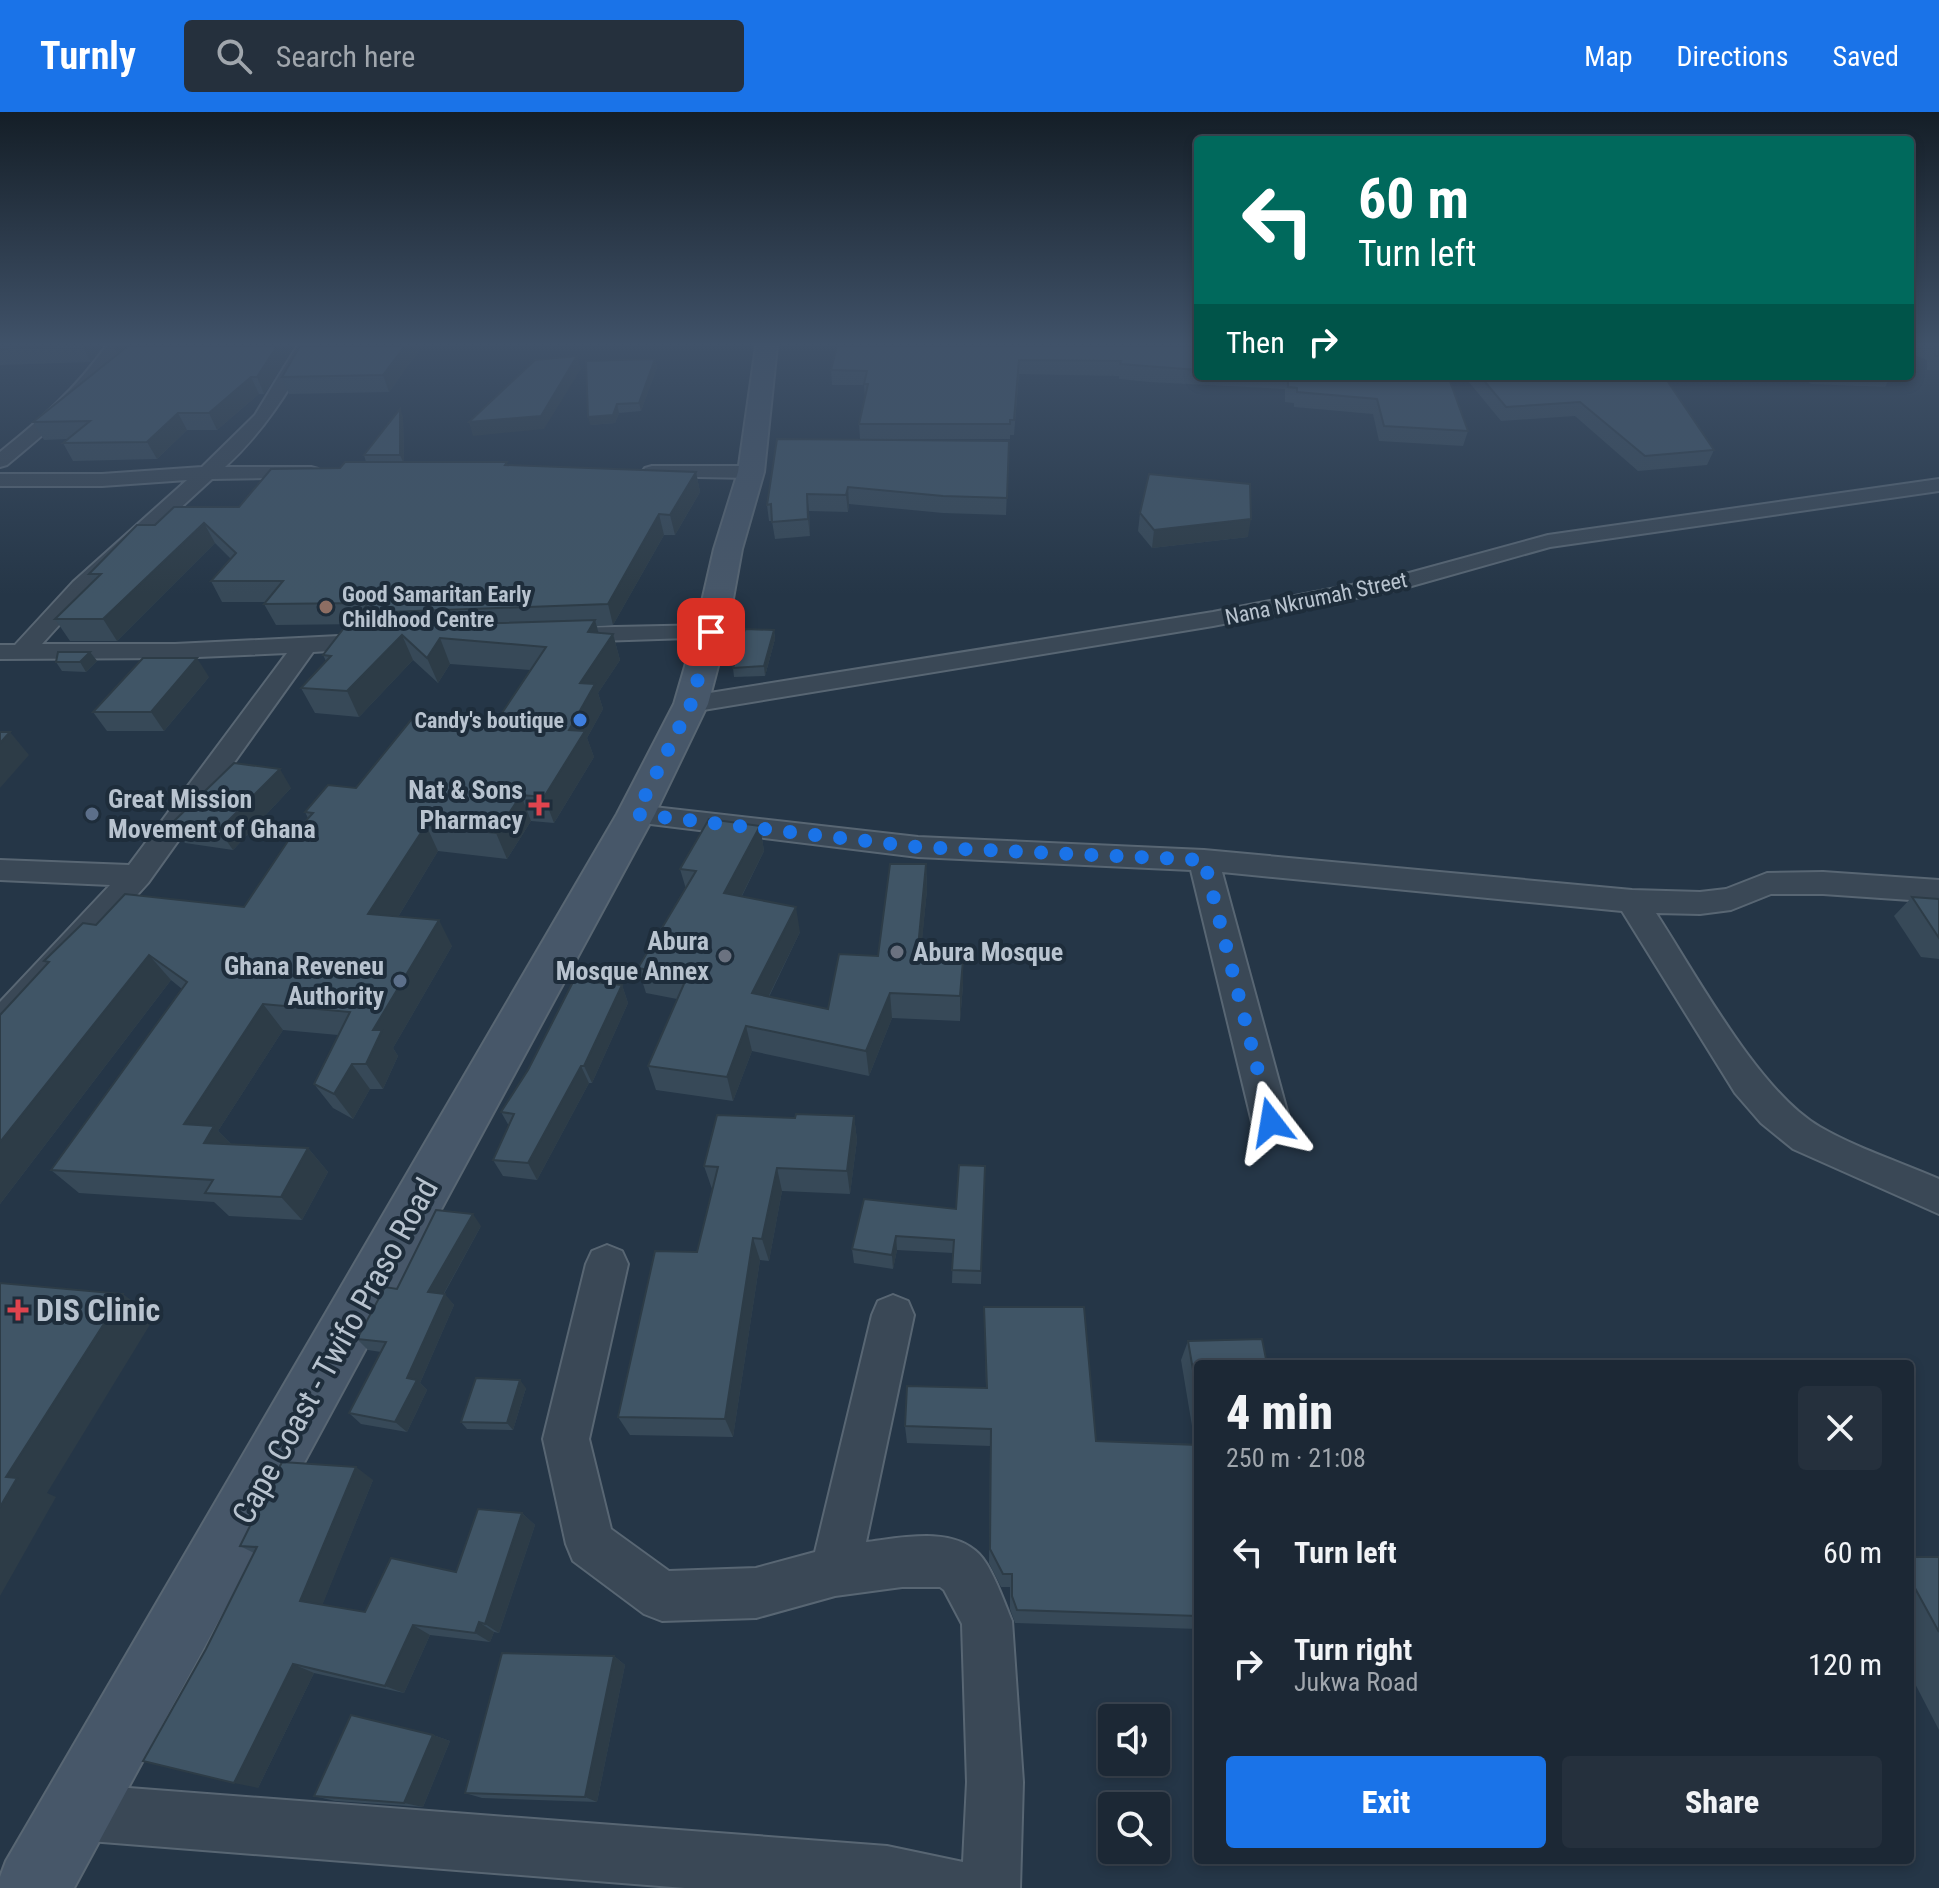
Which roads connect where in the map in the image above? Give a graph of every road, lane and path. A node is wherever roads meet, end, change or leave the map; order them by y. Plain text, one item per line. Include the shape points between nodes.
1 (40, 429) edge
2 (251, 429) edge
3 (759, 429) edge
4 (757, 456) junction
5 (0, 461) edge
6 (627, 472) edge
7 (207, 473) junction
8 (331, 473) edge
9 (0, 480) edge
10 (1939, 485) edge
11 (711, 632) junction
12 (548, 636) edge
13 (408, 640) edge
14 (305, 645) junction
15 (11, 652) edge
16 (691, 704) junction
17 (636, 814) junction
18 (1204, 860) junction
19 (0, 870) edge
20 (137, 876) junction
21 (1939, 891) edge
22 (1632, 901) junction
23 (0, 1024) edge
24 (1271, 1122) dead end
25 (1939, 1197) edge
26 (607, 1264) dead end
27 (893, 1315) dead end
28 (835, 1571) junction
29 (77, 1812) junction
30 (33, 1888) edge
31 (955, 1888) edge
32 (991, 1888) edge

1 - 5 street
2 - 7 street
3 - 4 main road, Cape Coast - Twifo Praso Road
4 - 6 street
4 - 11 main road, Cape Coast - Twifo Praso Road via 728,549
7 - 8 street
7 - 9 street
7 - 15 street
10 - 16 street, Nana Nkrumah Street via 1548,541 1401,582 1213,619
11 - 12 street
11 - 16 main road, Cape Coast - Twifo Praso Road
13 - 14 street
14 - 15 street
14 - 20 street
16 - 17 main road, Cape Coast - Twifo Praso Road
17 - 18 street via 918,847
17 - 29 main road, Cape Coast - Twifo Praso Road
18 - 22 street
18 - 24 street
19 - 20 street
20 - 23 street
21 - 22 street via 1767,884 1731,899 1700,903
22 - 25 street via 1748,1083 1774,1112 1806,1138
26 - 28 street via 566,1439 590,1544 662,1596 756,1593
27 - 28 street
28 - 32 street via 945,1562 962,1572 974,1593 987,1621 992,1700
29 - 30 main road, Cape Coast - Twifo Praso Road
29 - 31 street via 871,1874

